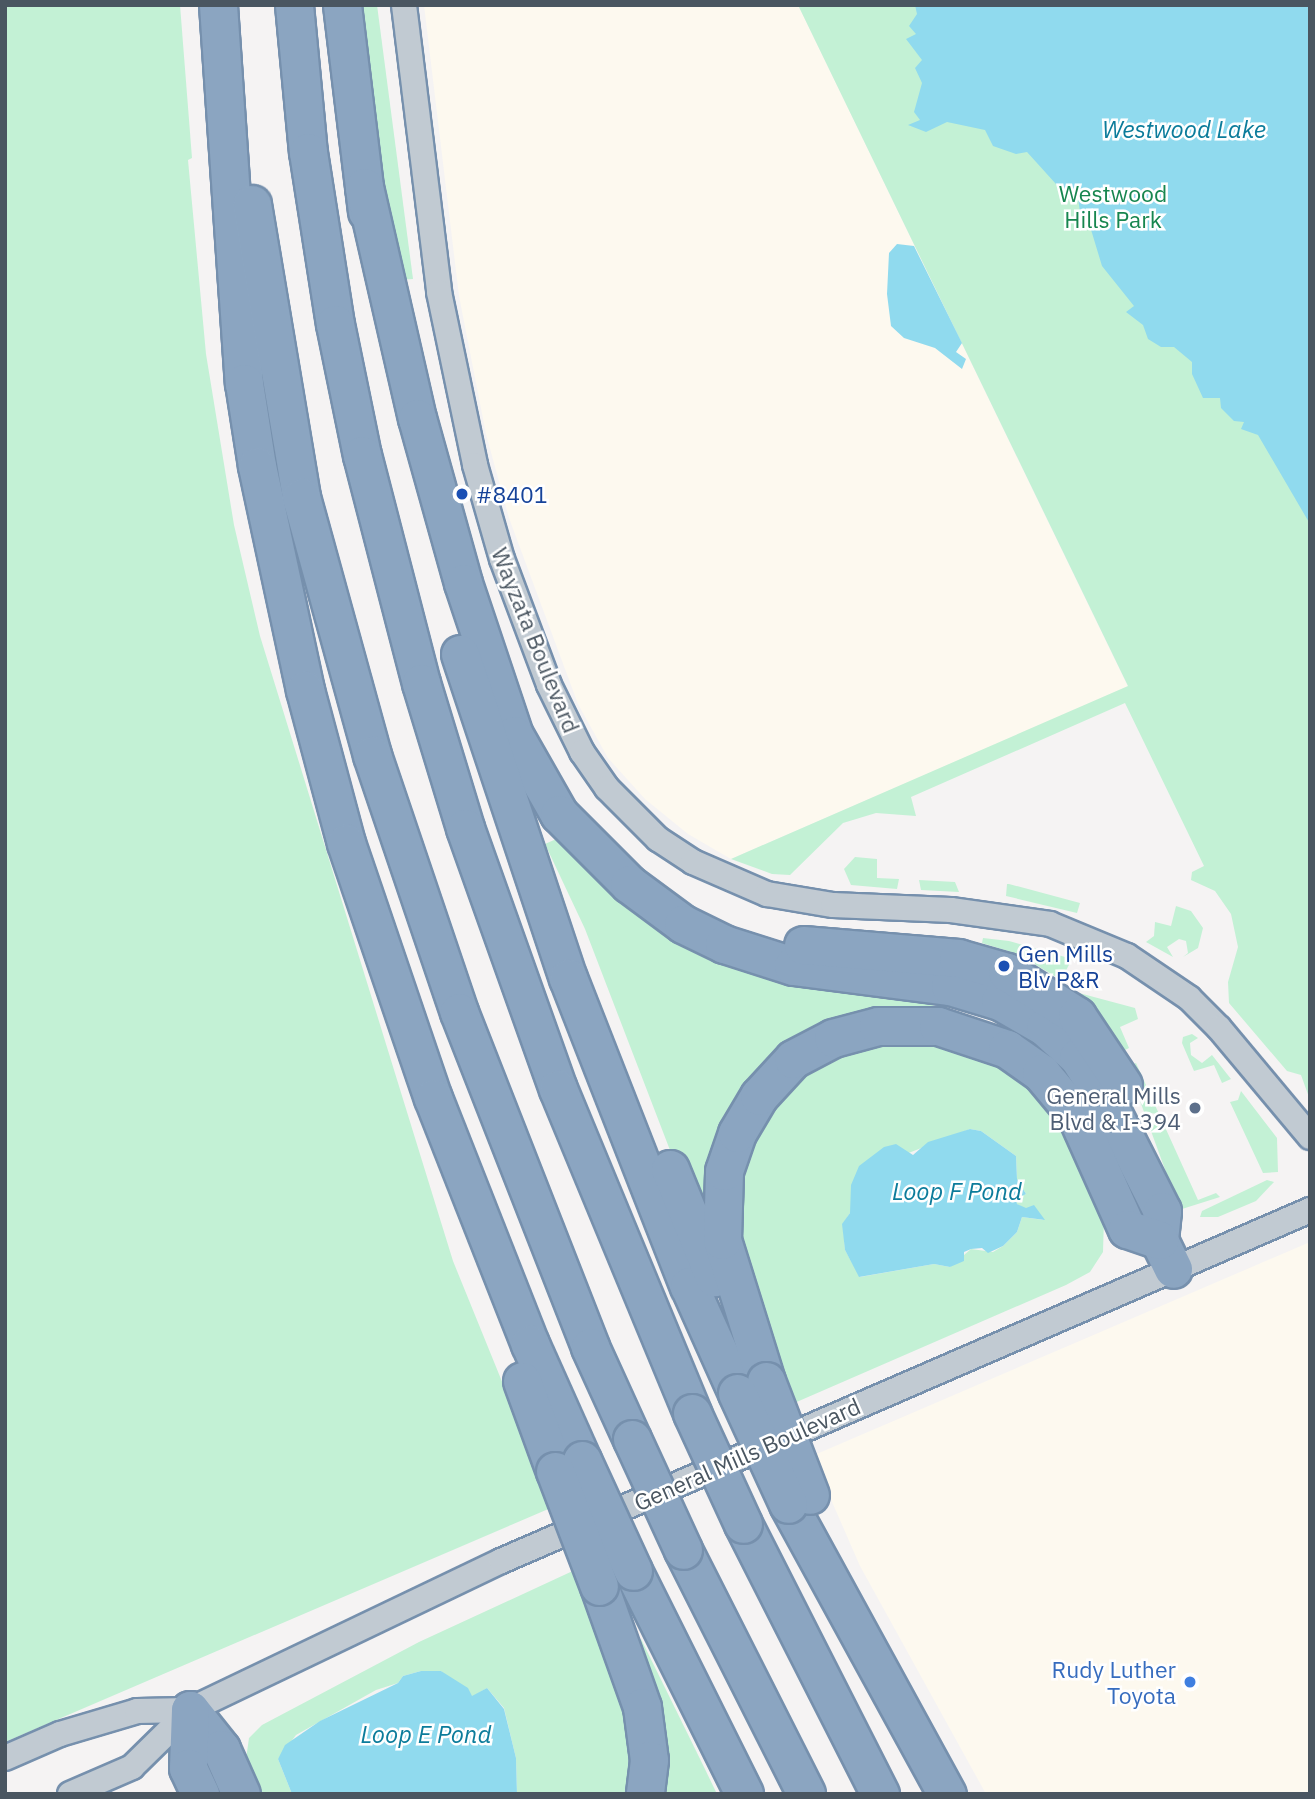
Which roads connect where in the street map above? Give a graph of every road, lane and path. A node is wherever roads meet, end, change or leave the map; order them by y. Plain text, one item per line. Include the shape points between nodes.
1 (218, 5) edge
2 (227, 5) edge
3 (294, 5) edge
4 (342, 5) edge
5 (404, 5) edge
6 (364, 187) junction
7 (1310, 1138) edge
8 (1310, 1210) edge
9 (1166, 1254) junction
10 (751, 1387) junction
11 (568, 1466) junction
12 (190, 1710) junction
13 (5, 1758) edge
14 (70, 1794) edge
15 (200, 1794) edge
16 (241, 1794) edge
17 (645, 1794) edge
18 (744, 1794) edge
19 (806, 1794) edge
20 (880, 1794) edge
21 (947, 1794) edge

1 - 11 highway via 244,383 273,544 346,843 469,1194 521,1379
2 - 19 highway, bridge via 278,376 301,497 346,666 458,1012 590,1347 683,1550
3 - 20 highway, bridge via 309,152 335,324 368,481 417,670 465,828 545,1053 692,1413
4 - 6 highway
5 - 7 street, Wayzata Boulevard via 439,292 475,465 502,559 549,685 582,752 607,788 658,839 734,883 816,902 951,911 1050,924 1127,956 1189,998 1212,1020
6 - 9 highway via 439,504 514,735 559,814 601,860 683,924 761,957 826,972 950,986 1025,1012 1093,1077 1162,1211
6 - 10 highway via 383,335 412,470 478,719 518,830 559,894 590,963 712,1270
8 - 9 street, General Mills Boulevard
9 - 10 highway via 1127,1228 1076,1115 1041,1073 1007,1049 938,1026 878,1026 833,1038 793,1059 759,1096 737,1133 724,1171 722,1240
9 - 12 street, General Mills Boulevard
10 - 21 highway, bridge via 892,1693
11 - 17 highway, bridge via 599,1586 642,1707 649,1760
11 - 18 highway, bridge via 633,1571
12 - 13 street, General Mills Boulevard via 137,1711 60,1734
12 - 14 street, General Mills Boulevard via 132,1767
12 - 15 highway via 188,1768
12 - 16 highway via 221,1749

